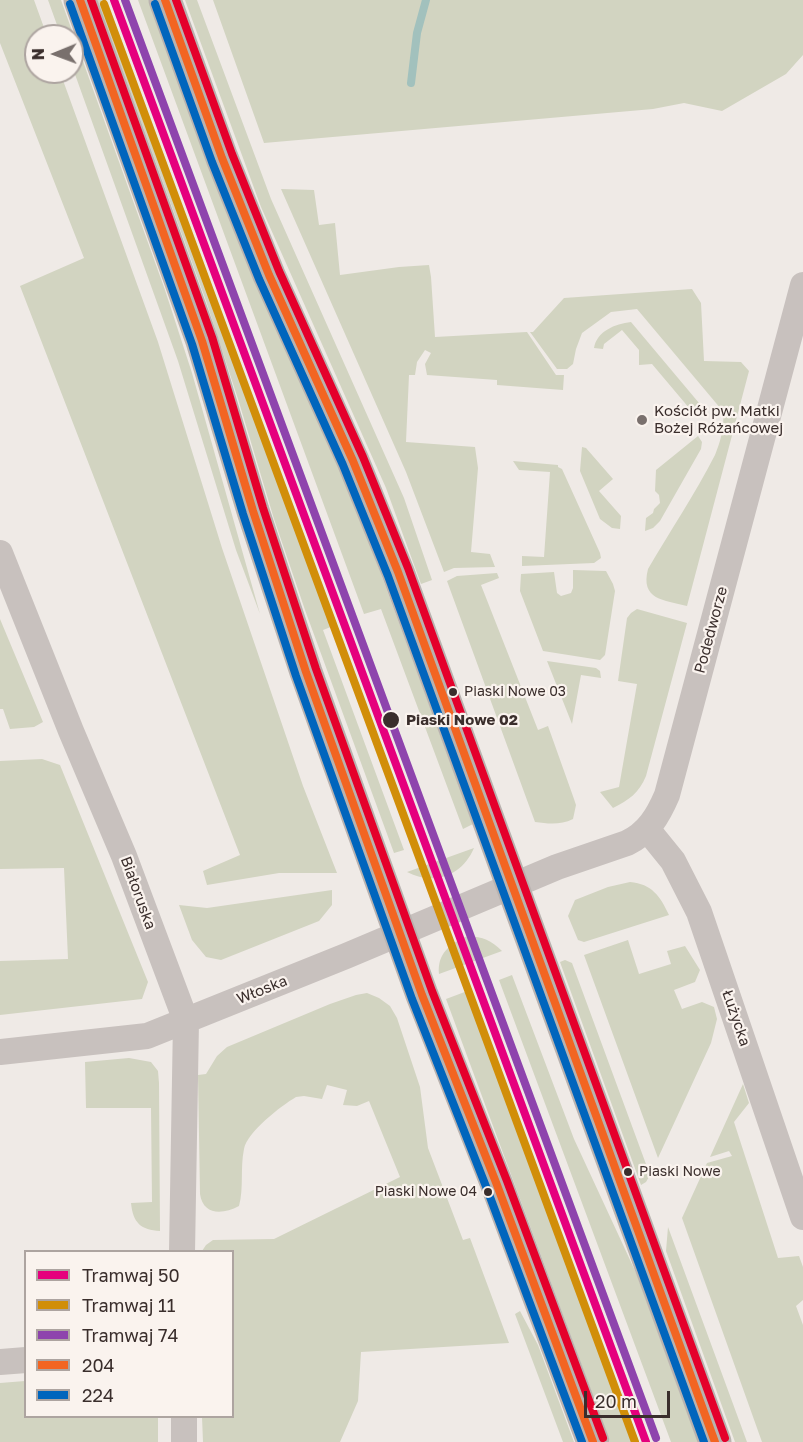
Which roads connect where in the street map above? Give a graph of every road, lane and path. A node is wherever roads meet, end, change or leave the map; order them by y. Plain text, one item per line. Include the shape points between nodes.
1 (80, 0) edge
2 (165, 0) edge
3 (803, 285) edge
4 (0, 553) edge
5 (647, 829) junction
6 (512, 886) junction
7 (399, 933) junction
8 (186, 1021) junction
9 (0, 1052) edge
10 (803, 1216) edge
11 (182, 1250) edge
12 (24, 1360) edge
13 (0, 1362) edge
14 (184, 1418) edge
15 (184, 1442) edge
16 (593, 1442) edge
17 (715, 1442) edge

1 - 7 main road via 202,341 256,522
2 - 6 main road via 269,275 398,572
3 - 5 street, Podedworze via 667,795
4 - 8 street, Białoruska via 124,856
5 - 6 street, Podedworze via 627,843
5 - 10 street, Łużycka via 673,861 699,912
6 - 7 street, Włoska
6 - 17 main road
7 - 8 street, Włoska
7 - 16 main road
8 - 9 street, Włoska via 147,1035
8 - 11 street, Białoruska
12 - 13 street
14 - 15 street

